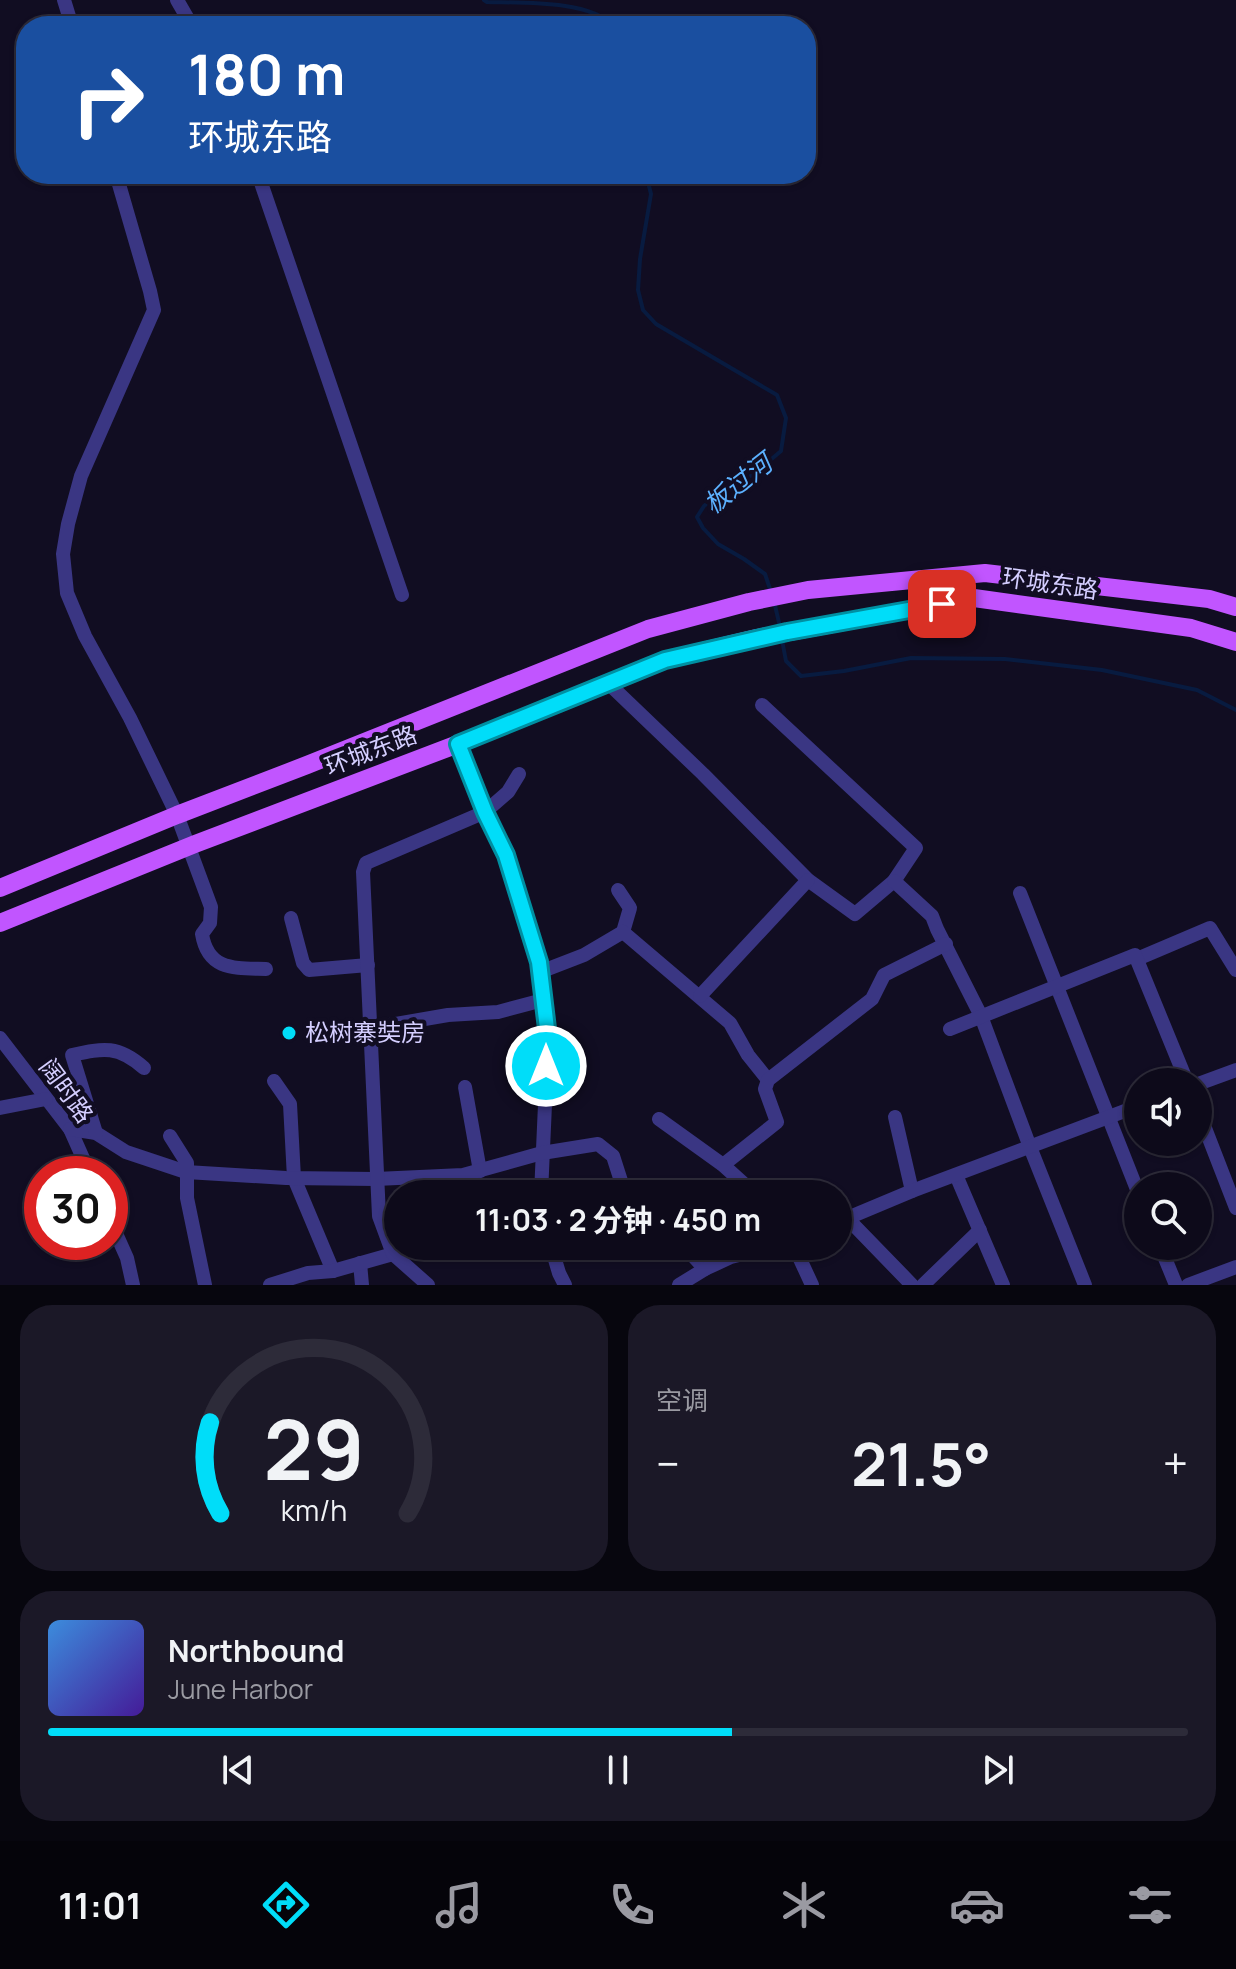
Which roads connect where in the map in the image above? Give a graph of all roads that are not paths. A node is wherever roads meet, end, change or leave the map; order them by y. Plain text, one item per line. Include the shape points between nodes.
1 (119, 184) edge
2 (261, 184) edge
3 (402, 595) dead end
4 (1236, 607) edge
5 (1236, 642) edge
6 (608, 683) junction
7 (762, 705) dead end
8 (458, 744) junction
9 (519, 774) dead end
10 (485, 812) junction
11 (177, 815) junction
12 (189, 846) junction
13 (808, 880) junction
14 (894, 881) junction
15 (0, 888) edge
16 (618, 890) dead end
17 (1020, 893) dead end
18 (291, 918) dead end
19 (0, 923) edge
20 (623, 932) junction
21 (946, 944) junction
22 (1137, 959) junction
23 (368, 965) junction
24 (266, 969) dead end
25 (1236, 970) edge
26 (540, 972) junction
27 (1056, 986) junction
28 (700, 996) junction
29 (543, 1000) junction
30 (981, 1016) junction
31 (372, 1028) junction
32 (950, 1029) dead end
33 (0, 1038) edge
34 (144, 1068) dead end
35 (1181, 1068) edge
36 (1236, 1070) edge
37 (1212, 1079) edge
38 (768, 1080) junction
39 (274, 1081) dead end
40 (465, 1087) dead end
41 (46, 1099) junction
42 (0, 1108) edge
43 (1124, 1111) edge
44 (895, 1117) dead end
45 (1108, 1117) junction
46 (659, 1119) dead end
47 (70, 1129) junction
48 (96, 1133) junction
49 (170, 1136) dead end
50 (1212, 1146) edge
51 (1030, 1147) junction
52 (542, 1153) junction
53 (82, 1156) edge
54 (723, 1165) junction
55 (480, 1171) junction
56 (186, 1172) junction
57 (1130, 1172) edge
58 (956, 1175) junction
59 (294, 1178) junction
60 (376, 1179) junction
61 (541, 1180) edge
62 (621, 1180) edge
63 (740, 1180) edge
64 (912, 1191) junction
65 (1236, 1208) edge
66 (852, 1216) edge
67 (852, 1229) edge
68 (384, 1230) edge
69 (980, 1230) junction
70 (384, 1256) edge
71 (127, 1260) edge
72 (400, 1260) edge
73 (555, 1260) edge
74 (697, 1260) edge
75 (724, 1260) edge
76 (800, 1260) edge
77 (1166, 1260) edge
78 (360, 1263) junction
79 (1236, 1267) edge
80 (705, 1269) junction
81 (333, 1271) junction
82 (133, 1285) edge
83 (205, 1285) edge
84 (270, 1285) edge
85 (362, 1285) edge
86 (428, 1285) edge
87 (565, 1285) edge
88 (679, 1285) edge
89 (812, 1285) edge
90 (912, 1285) edge
91 (923, 1285) edge
92 (1003, 1285) edge
93 (1085, 1285) edge
94 (1176, 1285) edge
95 (1188, 1285) edge

1 - 11 street via 154,310 81,476 63,554 67,593 85,636
2 - 3 street
4 - 11 main road, 环城东路 via 1209,599 985,573 808,590 648,629
5 - 6 main road, 环城东路 via 1191,628 974,598 757,638 665,660
6 - 8 main road, 环城东路
6 - 13 street
7 - 14 street via 916,848
8 - 10 street
8 - 12 main road, 环城东路
9 - 10 street
10 - 23 street via 366,863
10 - 26 street via 506,855
11 - 12 street
11 - 15 main road, 环城东路
12 - 19 main road, 环城东路
12 - 24 street via 211,907 210,923 202,934 204,946 216,962 232,968
13 - 14 street via 855,914
13 - 28 street
14 - 21 street via 932,916
16 - 20 street via 630,908
17 - 27 street
18 - 23 street via 309,970
20 - 26 street
20 - 28 street
21 - 30 street
21 - 38 street via 884,975 872,999
22 - 25 street via 1210,928
22 - 27 street via 1135,955
22 - 35 street
23 - 31 street
26 - 29 street
27 - 30 street
27 - 45 street
28 - 38 street via 730,1023
29 - 31 street via 498,1012
29 - 52 street via 548,1037
30 - 32 street
30 - 51 street
31 - 60 street
33 - 41 street, 阔时路
34 - 48 street via 130,1056 103,1048 72,1055
36 - 37 street
38 - 54 street via 765,1089 777,1122
39 - 59 street via 290,1104
40 - 55 street
41 - 42 street
41 - 47 street, 阔时路
43 - 45 street
44 - 64 street
45 - 51 street
45 - 57 street
46 - 54 street
47 - 48 street
47 - 53 street, 阔时路
48 - 56 street via 126,1152
49 - 56 street via 187,1163
50 - 65 street
51 - 58 street
51 - 93 street
52 - 55 street
52 - 61 street
52 - 62 street via 598,1144 613,1156
54 - 63 street
55 - 60 street
56 - 59 street
56 - 83 street
58 - 64 street
58 - 69 street
59 - 60 street
59 - 81 street
60 - 68 street
64 - 66 street
67 - 90 street
69 - 91 street
69 - 92 street
70 - 78 street
71 - 82 street
72 - 86 street
73 - 87 street
74 - 80 street
75 - 80 street
76 - 89 street
77 - 94 street
78 - 81 street
78 - 85 street
79 - 95 street
80 - 88 street
81 - 84 street

